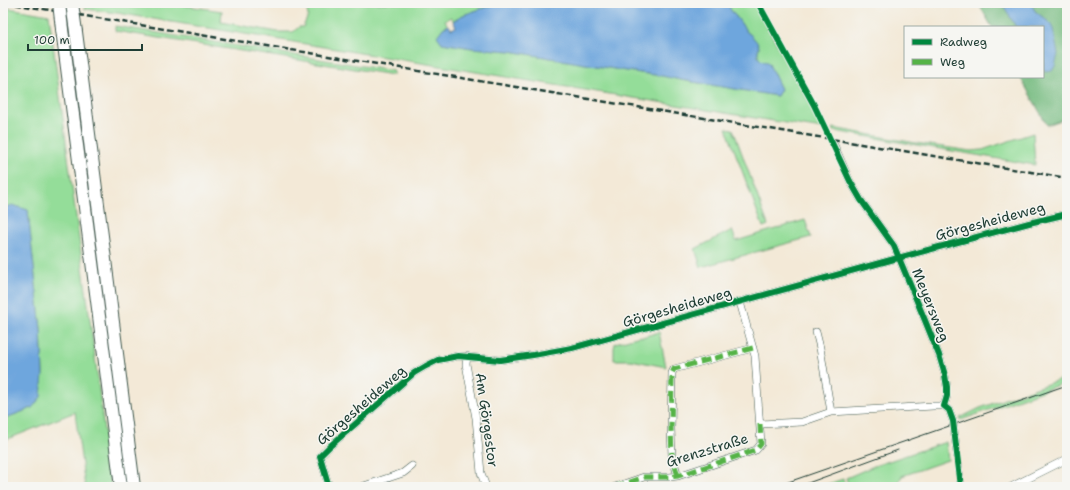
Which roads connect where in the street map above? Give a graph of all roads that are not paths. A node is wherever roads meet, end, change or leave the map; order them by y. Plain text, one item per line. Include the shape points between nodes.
1 (59, 3) edge
2 (72, 3) edge
3 (834, 145) dead end
4 (1067, 214) edge
5 (898, 258) junction
6 (740, 302) junction
7 (816, 332) dead end
8 (753, 348) junction
9 (467, 356) junction
10 (944, 406) junction
11 (831, 412) junction
12 (760, 424) junction
13 (1067, 459) edge
14 (412, 466) dead end
15 (678, 476) junction
16 (121, 487) edge
17 (134, 487) edge
18 (329, 487) edge
19 (361, 487) edge
20 (486, 487) edge
21 (615, 487) edge
22 (961, 487) edge
23 (1011, 487) edge

1 - 16 highway, bridge
2 - 17 highway, bridge
3 - 5 street, Meyersweg via 850,182 894,246
4 - 5 street, Görgesheideweg
5 - 6 street, Görgesheideweg
5 - 10 street, Meyersweg via 939,355 947,387
6 - 8 street, Grenzstraße
6 - 9 street, Görgesheideweg via 572,348 500,360
7 - 11 street
8 - 12 street, Grenzstraße
8 - 15 street via 674,369 672,372 670,429 672,456
9 - 18 street, Görgesheideweg via 438,360 426,366 330,446 320,456
9 - 20 street, Am Görgestor via 481,473
10 - 11 street
10 - 22 street via 949,410 953,421
11 - 12 street via 802,422
12 - 15 street, Grenzstraße via 761,444 756,450
13 - 23 street
14 - 19 street via 403,473
15 - 21 street, Grenzstraße via 644,477

